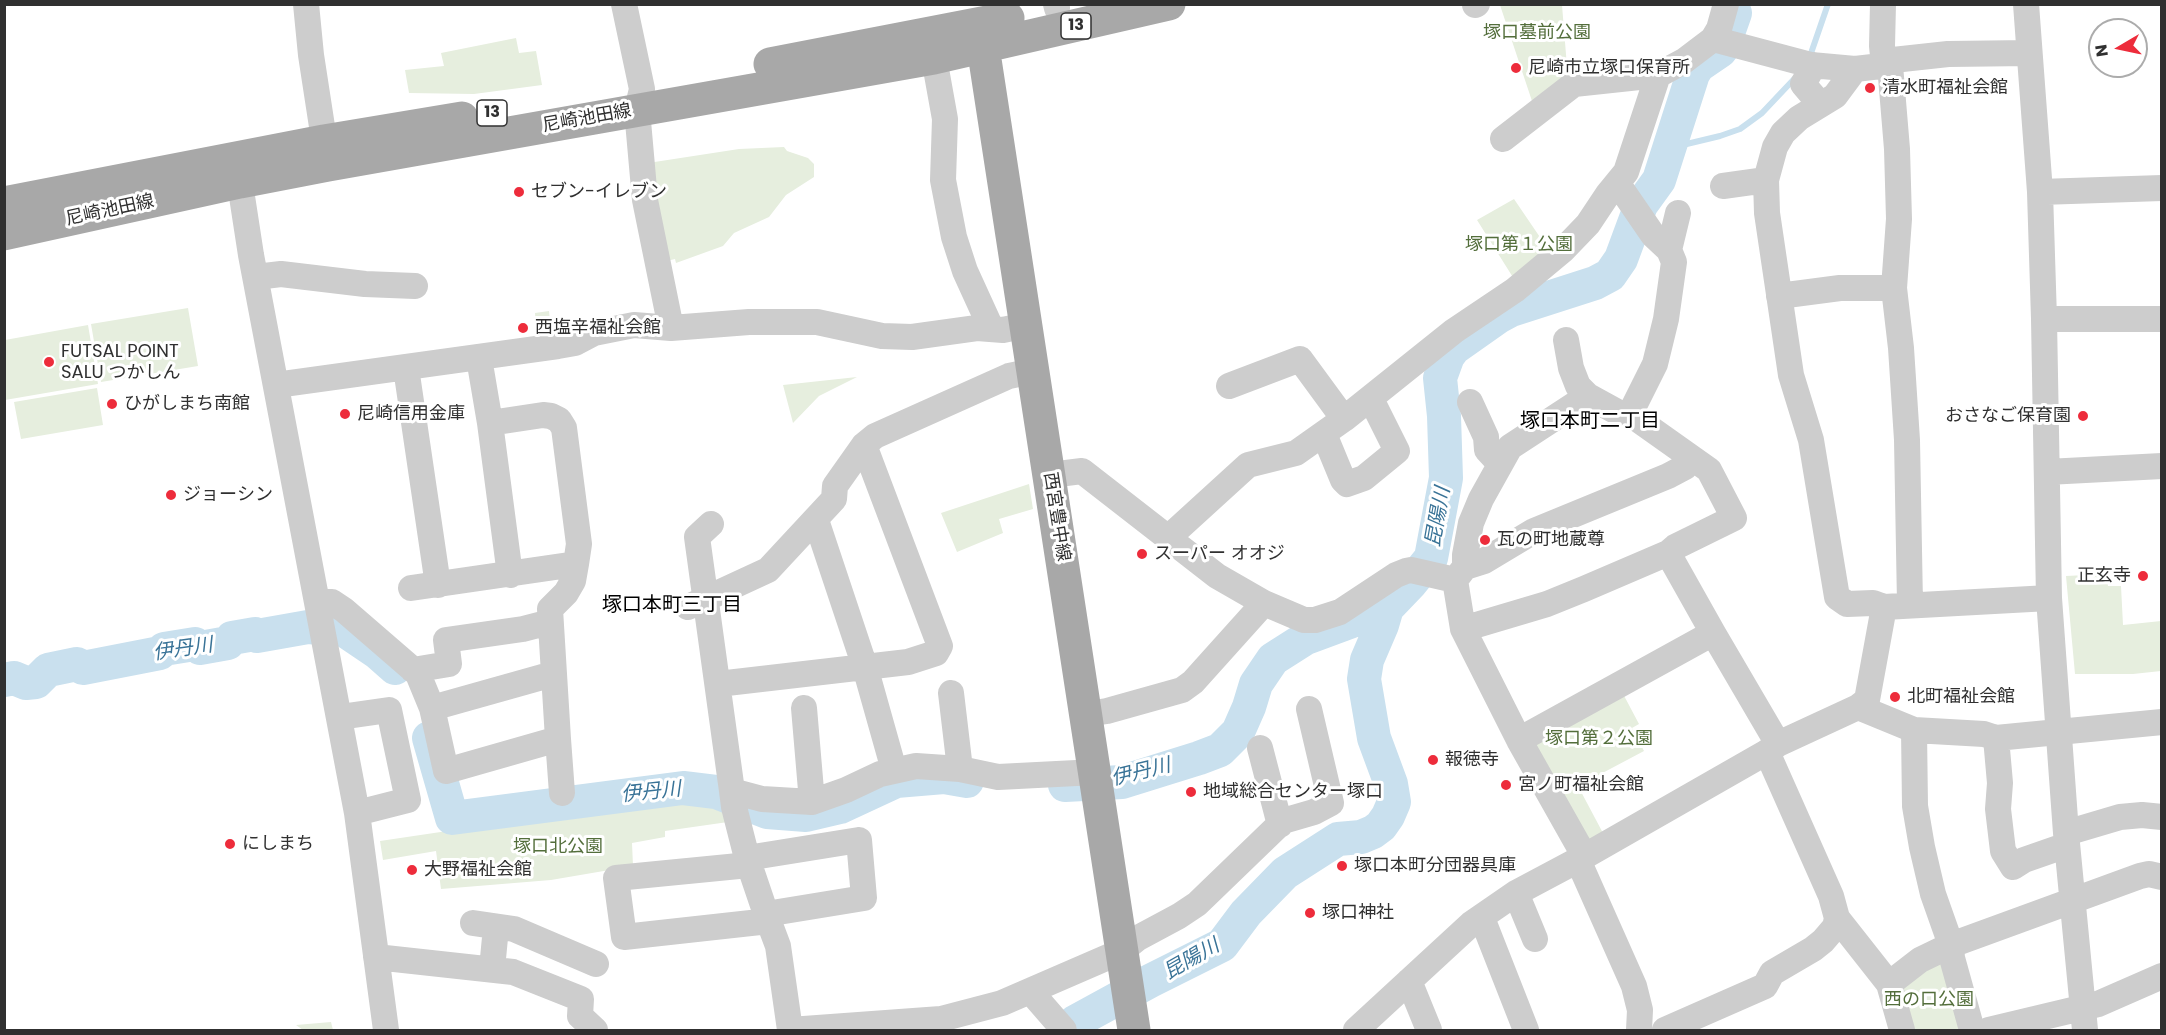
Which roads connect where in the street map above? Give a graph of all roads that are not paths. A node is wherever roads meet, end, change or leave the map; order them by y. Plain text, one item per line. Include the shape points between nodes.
1 (306, 4) edge
2 (624, 4) edge
3 (1169, 4) edge
4 (1726, 4) edge
5 (1883, 4) edge
6 (2026, 4) edge
7 (1062, 6) edge
8 (980, 25) edge
9 (1721, 42) junction
10 (2029, 53) junction
11 (934, 58) junction
12 (1809, 64) junction
13 (1887, 65) junction
14 (1855, 69) junction
15 (1658, 75) junction
16 (639, 100) junction
17 (1820, 104) junction
18 (1503, 139) dead end
19 (326, 153) junction
20 (238, 170) junction
21 (1766, 180) junction
22 (1618, 184) junction
23 (1723, 187) dead end
24 (2162, 188) edge
25 (2040, 192) junction
26 (4, 203) edge
27 (1678, 213) dead end
28 (4, 234) edge
29 (1669, 250) junction
30 (256, 277) junction
31 (415, 286) dead end
32 (1894, 288) junction
33 (1779, 296) junction
34 (2044, 319) junction
35 (2162, 319) edge
36 (1026, 325) junction
37 (671, 328) junction
38 (991, 328) junction
39 (1566, 340) dead end
40 (479, 358) junction
41 (406, 368) junction
42 (1033, 371) junction
43 (276, 385) junction
44 (1229, 386) dead end
45 (1588, 396) junction
46 (1371, 399) junction
47 (1470, 402) dead end
48 (1630, 414) junction
49 (1344, 419) junction
50 (490, 423) junction
51 (1324, 434) junction
52 (864, 445) junction
53 (1691, 458) junction
54 (1500, 464) junction
55 (2162, 466) edge
56 (2047, 472) junction
57 (1050, 475) junction
58 (816, 520) junction
59 (711, 524) dead end
60 (1169, 537) junction
61 (1668, 554) junction
62 (576, 564) junction
63 (510, 575) junction
64 (1453, 575) junction
65 (438, 585) junction
66 (411, 588) dead end
67 (2049, 598) junction
68 (697, 603) junction
69 (1264, 603) junction
70 (1910, 604) junction
71 (319, 607) junction
72 (1884, 607) junction
73 (550, 622) junction
74 (1462, 629) junction
75 (1713, 633) junction
76 (865, 668) junction
77 (413, 670) junction
78 (553, 674) junction
79 (718, 684) junction
80 (951, 693) dead end
81 (1858, 707) junction
82 (432, 708) junction
83 (804, 708) dead end
84 (1309, 709) dead end
85 (1087, 714) junction
86 (340, 717) junction
87 (2162, 722) edge
88 (1914, 730) junction
89 (2059, 732) junction
90 (1996, 738) junction
91 (558, 739) junction
92 (1519, 740) junction
93 (1260, 748) dead end
94 (1773, 748) junction
95 (960, 769) junction
96 (894, 770) junction
97 (1097, 779) junction
98 (562, 793) dead end
99 (733, 799) junction
100 (812, 802) junction
101 (357, 813) junction
102 (2162, 818) edge
103 (1280, 825) junction
104 (2066, 839) junction
105 (1581, 859) junction
106 (748, 861) junction
107 (2162, 877) edge
108 (1516, 893) junction
109 (2072, 901) junction
110 (768, 918) junction
111 (1482, 918) junction
112 (1837, 918) junction
113 (1535, 939) dead end
114 (1951, 945) junction
115 (1122, 951) junction
116 (376, 957) junction
117 (596, 964) dead end
118 (492, 969) junction
119 (2162, 976) edge
120 (1409, 981) junction
121 (1889, 984) junction
122 (1031, 992) junction
123 (1131, 1005) edge
124 (2083, 1019) edge
125 (976, 1020) edge
126 (1061, 1027) edge
127 (386, 1030) edge
128 (595, 1030) edge
129 (790, 1030) edge
130 (1356, 1030) edge
131 (1429, 1030) edge
132 (1526, 1030) edge
133 (1639, 1030) edge
134 (1665, 1030) edge
135 (1902, 1030) edge
136 (1972, 1030) edge
137 (1989, 1030) edge

1 - 19 street
2 - 16 street
3 - 8 main road, 尼崎池田線 / 13
4 - 9 street via 1719,29
5 - 13 street via 1882,46
6 - 10 street
7 - 8 main road, 尼崎池田線 / 13
8 - 11 main road, 尼崎池田線 / 13
8 - 16 main road, 尼崎池田線 / 13
8 - 36 main road, 西宮豊中線
9 - 12 street
9 - 15 street
10 - 13 street via 1948,54 1893,60
10 - 25 street
11 - 16 main road, 尼崎池田線 / 13
11 - 38 street via 945,119 943,180 954,237
12 - 14 street
12 - 17 street via 1803,84
13 - 14 street
13 - 32 street via 1896,138 1899,219
14 - 17 street via 1835,96
15 - 18 street via 1574,84
15 - 22 street via 1626,172
16 - 19 main road, 尼崎池田線 / 13
16 - 37 street via 645,200
17 - 21 street via 1798,118 1778,140
19 - 20 main road, 尼崎池田線 / 13
20 - 26 main road, 尼崎池田線 / 13
20 - 28 main road, 尼崎池田線 / 13
20 - 30 street
21 - 23 street
21 - 33 street
22 - 29 street via 1653,235
22 - 46 street via 1563,250
24 - 25 street
25 - 34 street
27 - 29 street
29 - 48 street via 1674,262 1666,319 1655,364
30 - 31 street via 281,274
30 - 43 street
32 - 33 street via 1839,288
32 - 70 street via 1906,440
33 - 72 street via 1791,375 1811,440 1838,597 1846,604 1873,603
34 - 35 street
34 - 56 street
36 - 38 street via 1004,330
36 - 42 main road, 西宮豊中線
37 - 38 street via 817,322 882,336 912,337
37 - 40 street via 634,325 594,333 575,343
39 - 45 street via 1578,386
40 - 41 street
40 - 50 street
41 - 43 street
41 - 65 street
42 - 52 street via 1008,376 875,436
42 - 57 main road, 西宮豊中線
43 - 71 street
44 - 49 street via 1300,359
45 - 48 street via 1619,413
45 - 54 street via 1510,447
46 - 49 street
46 - 51 street via 1396,451 1364,478 1347,484 1343,480
47 - 54 street via 1486,437 1487,450
48 - 53 street
49 - 51 street
50 - 62 street via 543,415 559,420 564,428 579,544
50 - 63 street
51 - 60 street via 1296,453 1248,465
52 - 58 street via 835,486 834,499
52 - 76 street via 940,646 936,653 908,662
53 - 61 street via 1710,471 1734,518
53 - 64 street via 1685,467 1668,476 1534,531
54 - 64 street via 1481,499 1471,523 1465,555
55 - 56 street
56 - 67 street
57 - 60 street via 1082,471
57 - 85 main road, 西宮豊中線
58 - 68 street via 768,570
58 - 76 street
59 - 68 street via 697,537
60 - 69 street via 1217,576
61 - 74 street via 1547,604
61 - 75 street
62 - 63 street
62 - 73 street via 573,581 550,609
63 - 65 street
64 - 69 street via 1411,570 1396,575 1340,612 1315,620 1304,620
64 - 74 street
65 - 66 street
67 - 70 street
67 - 89 street
68 - 79 street
69 - 85 street via 1182,690
70 - 72 street
71 - 77 street via 332,602 344,610
71 - 86 street
72 - 81 street via 1867,700
73 - 77 street via 446,640 449,664
73 - 78 street
74 - 92 street
75 - 92 street
75 - 94 street
76 - 79 street
76 - 96 street
77 - 82 street
78 - 82 street
78 - 91 street
79 - 99 street
80 - 95 street
81 - 88 street
81 - 94 street
82 - 91 street via 446,771
83 - 100 street
84 - 103 street via 1331,803
85 - 97 main road, 西宮豊中線
86 - 101 street
86 - 101 street via 389,710 408,800
87 - 89 street
88 - 90 street
88 - 114 street via 1915,806 1920,837
89 - 90 street
89 - 104 street
90 - 104 street via 2003,851 2013,867
91 - 98 street
92 - 105 street
93 - 103 street
94 - 105 street
94 - 112 street
95 - 96 street via 916,766
95 - 97 street via 998,777
96 - 100 street
97 - 115 main road, 西宮豊中線
99 - 100 street
99 - 106 street
101 - 116 street
102 - 104 street via 2120,817
103 - 115 street via 1197,904
104 - 109 street
105 - 108 street
105 - 133 street via 1634,986 1640,1010
106 - 110 street
106 - 110 street via 859,840 864,898
106 - 110 street via 616,878 624,937
107 - 109 street via 2140,876
108 - 111 street
108 - 113 street
109 - 114 street
109 - 124 street
110 - 129 street via 778,946
111 - 120 street
111 - 132 street
112 - 121 street
112 - 134 street via 1835,927 1814,949 1772,973 1765,986
114 - 121 street via 1920,960
114 - 136 street
115 - 122 street
115 - 123 main road, 西宮豊中線
116 - 118 street
116 - 127 street
117 - 118 street via 514,928 485,925
118 - 128 street via 513,972 581,999 580,1016
119 - 124 street via 2098,1004
120 - 130 street
120 - 131 street
121 - 135 street
122 - 125 street
122 - 126 street
124 - 137 street
125 - 129 street

